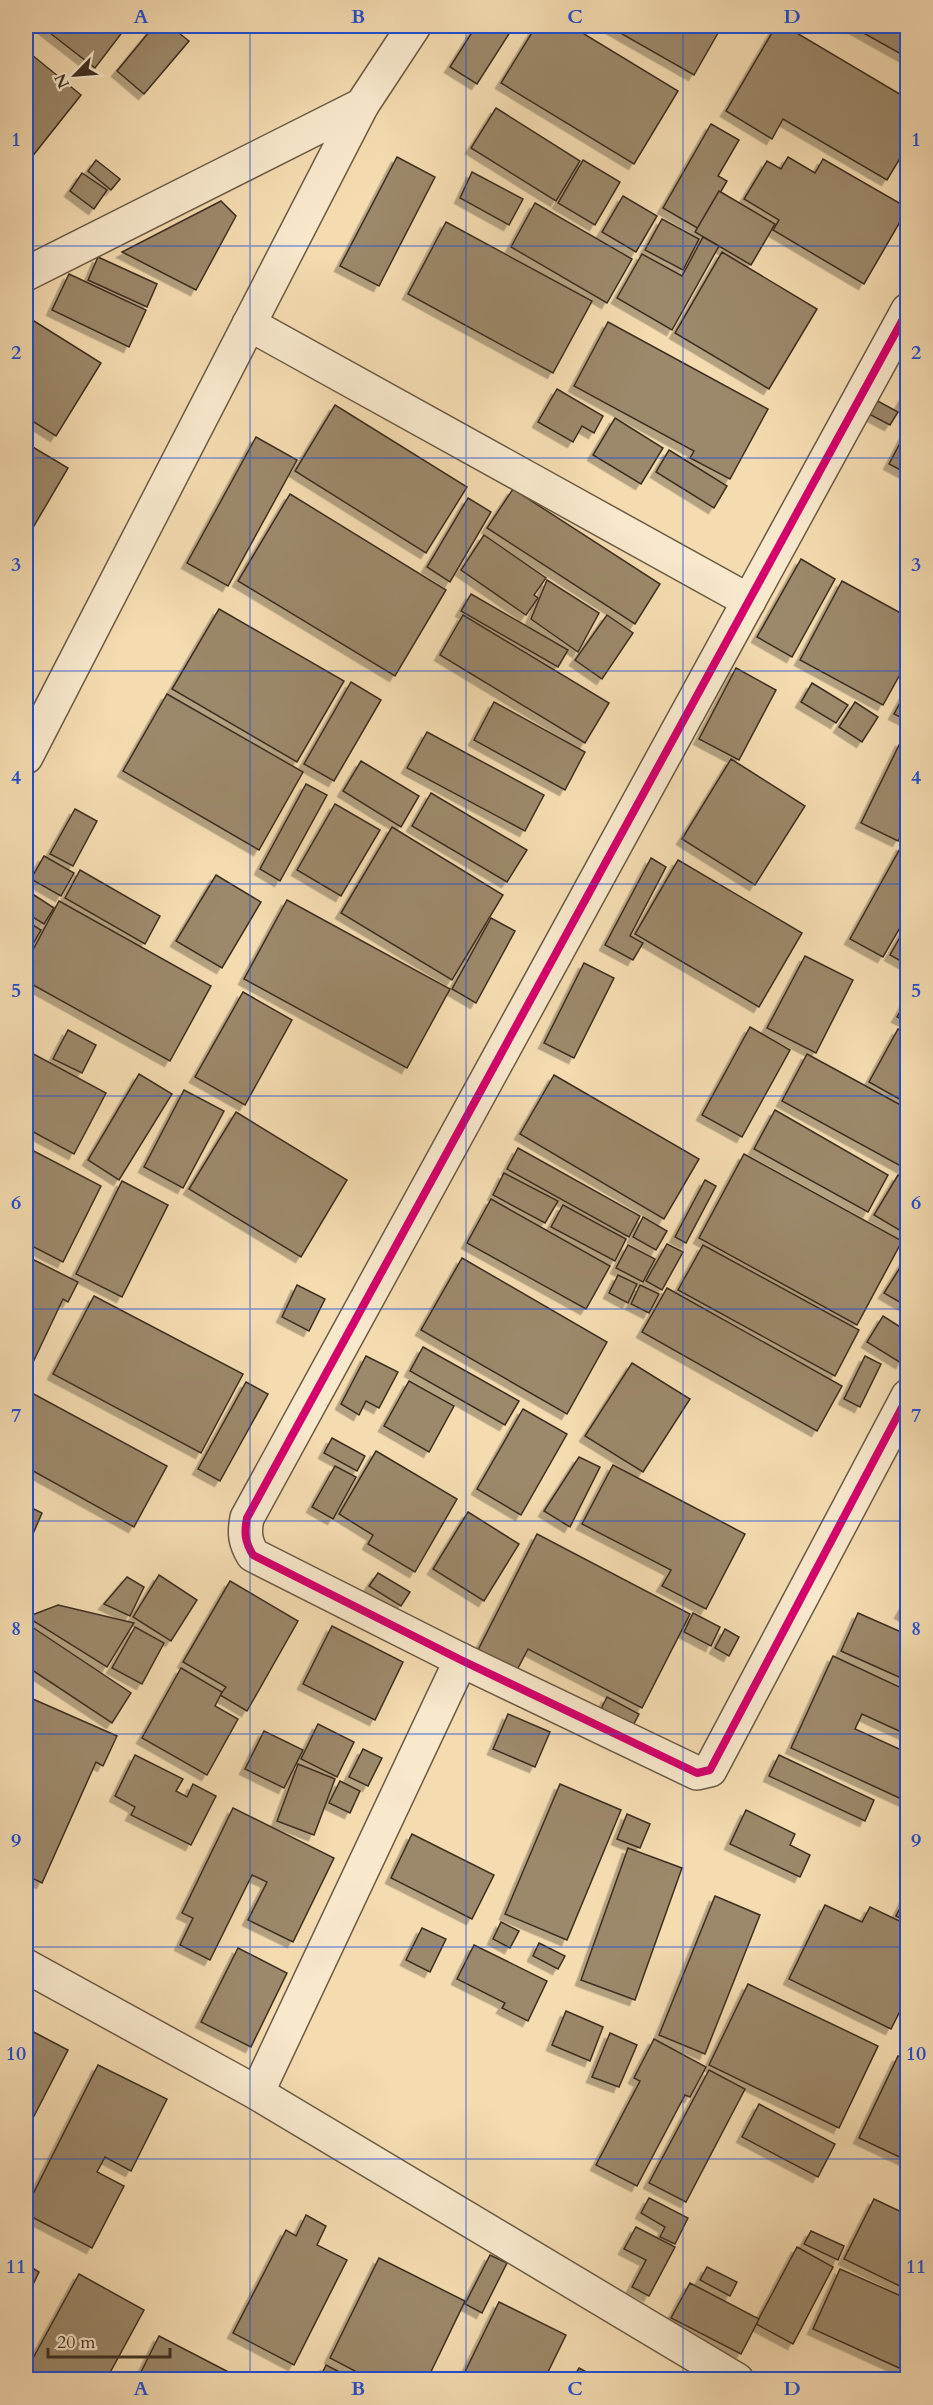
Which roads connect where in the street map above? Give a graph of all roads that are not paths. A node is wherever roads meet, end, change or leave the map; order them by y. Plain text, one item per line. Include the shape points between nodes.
1 (414, 26) edge
2 (362, 105) junction
3 (26, 274) edge
4 (908, 310) edge
5 (249, 324) junction
6 (749, 601) junction
7 (26, 757) edge
8 (908, 1395) edge
9 (461, 1660) junction
10 (26, 1966) edge
11 (257, 2092) junction
12 (737, 2379) edge

1 - 2 street
2 - 3 street
2 - 5 street
4 - 6 street
5 - 6 street
5 - 7 street
6 - 9 street via 247,1518 246,1545 253,1555
8 - 9 street via 706,1772 697,1773
9 - 11 street
10 - 11 street
11 - 12 street

